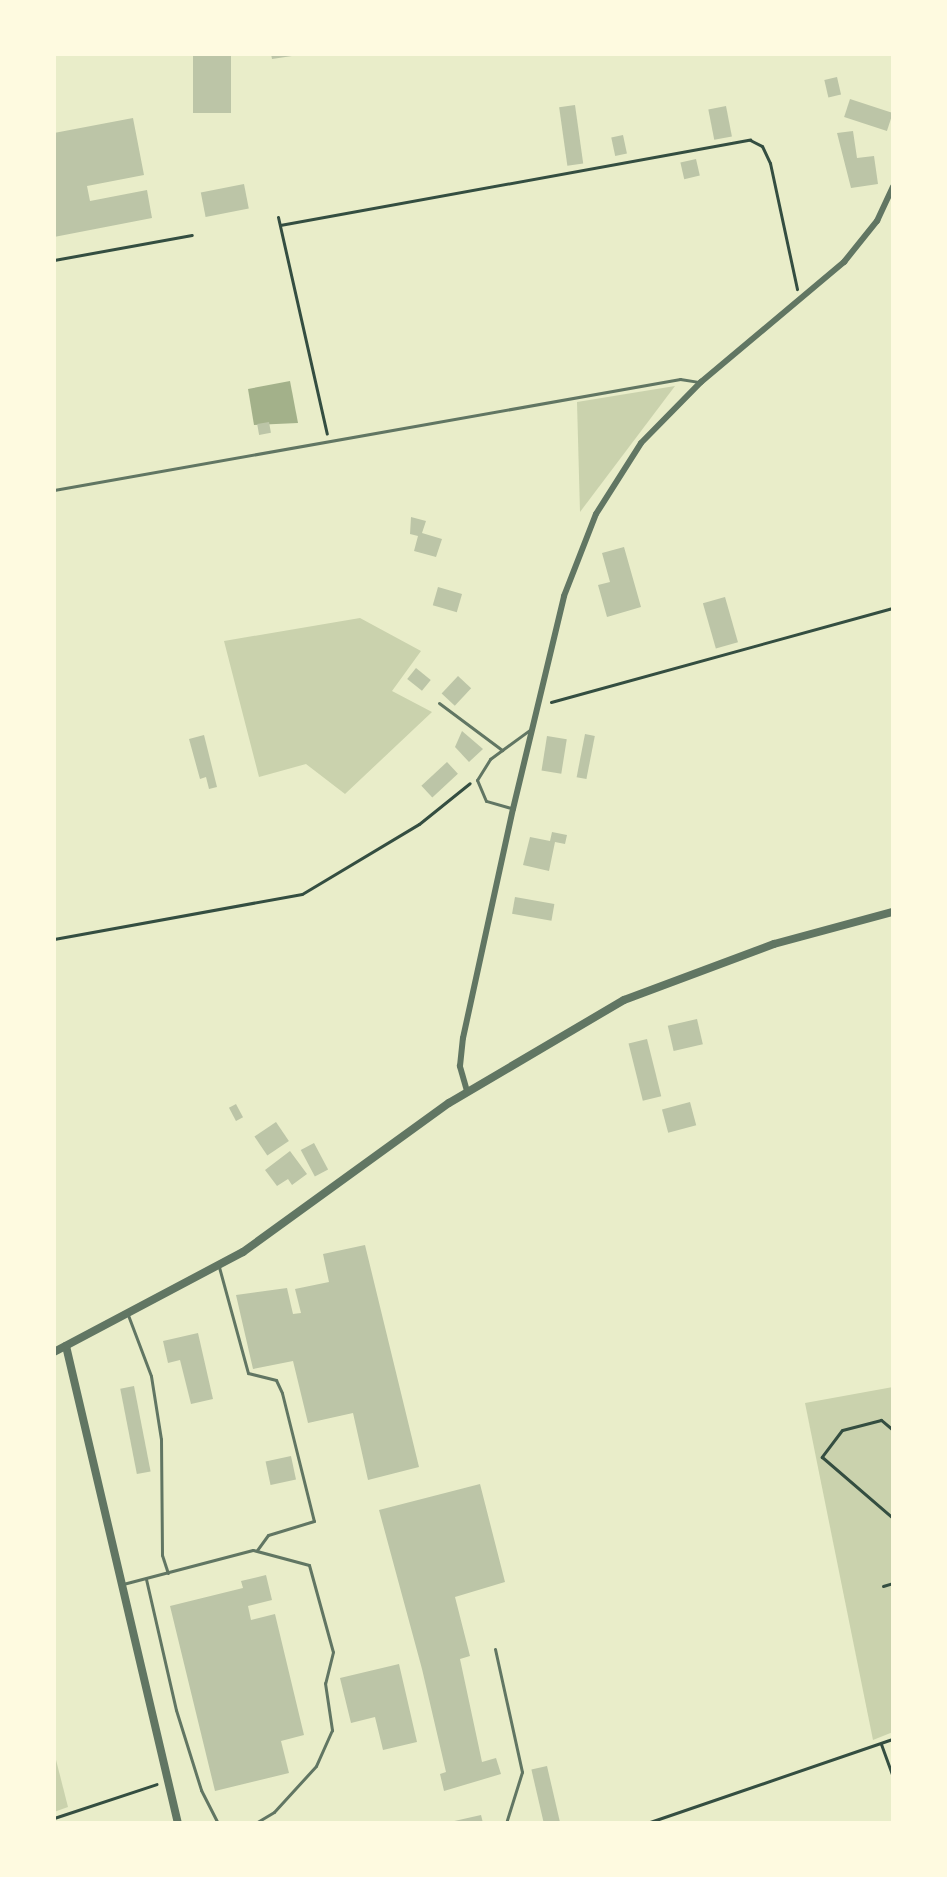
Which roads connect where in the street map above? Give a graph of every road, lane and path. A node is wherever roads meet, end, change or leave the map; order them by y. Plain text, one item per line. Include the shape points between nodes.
1 (893, 187) edge
2 (278, 217) dead end
3 (280, 225) junction
4 (192, 235) dead end
5 (54, 260) edge
6 (805, 299) junction
7 (701, 382) junction
8 (329, 441) junction
9 (54, 490) edge
10 (893, 608) edge
11 (539, 701) junction
12 (439, 703) dead end
13 (531, 729) junction
14 (502, 750) junction
15 (477, 780) junction
16 (513, 809) junction
17 (893, 912) edge
18 (54, 939) edge
19 (467, 1091) junction
20 (219, 1267) junction
21 (128, 1315) junction
22 (66, 1346) junction
23 (54, 1352) edge
24 (893, 1430) edge
25 (893, 1518) edge
26 (256, 1551) junction
27 (168, 1574) junction
28 (146, 1579) junction
29 (893, 1583) edge
30 (123, 1584) junction
31 (883, 1586) dead end
32 (495, 1649) dead end
33 (893, 1739) edge
34 (881, 1744) junction
35 (893, 1777) edge
36 (168, 1780) junction
37 (54, 1818) edge
38 (178, 1823) edge
39 (218, 1823) edge
40 (256, 1823) edge
41 (506, 1823) edge
42 (647, 1823) edge

1 - 6 street via 877,221
2 - 3 path
3 - 6 path via 750,140 762,146 770,163 793,284
3 - 8 path
4 - 5 path
6 - 7 street
7 - 8 lane via 680,379
7 - 11 street via 641,443 596,514 564,596
8 - 9 lane
10 - 11 path via 561,702
11 - 13 street
12 - 14 lane
13 - 14 lane
13 - 16 street
14 - 15 lane
15 - 16 lane via 486,801
15 - 18 path via 419,824 302,894
16 - 19 street via 463,1038 460,1066
17 - 19 street via 774,944 661,983
19 - 20 street
20 - 21 street
20 - 26 lane via 248,1373 276,1380 282,1393 314,1521 268,1535
21 - 22 street
21 - 27 lane via 151,1376 161,1439 162,1555
22 - 23 street
22 - 30 street
24 - 25 path via 881,1420 842,1430 822,1457
26 - 27 lane
26 - 40 lane via 309,1565 333,1652 325,1683 332,1730 316,1766 274,1812
27 - 28 lane
28 - 30 lane
28 - 39 lane via 176,1710 201,1790
29 - 31 path
30 - 36 street
32 - 41 lane via 522,1772
33 - 34 path
34 - 35 path
34 - 42 path
36 - 37 path
36 - 38 street

